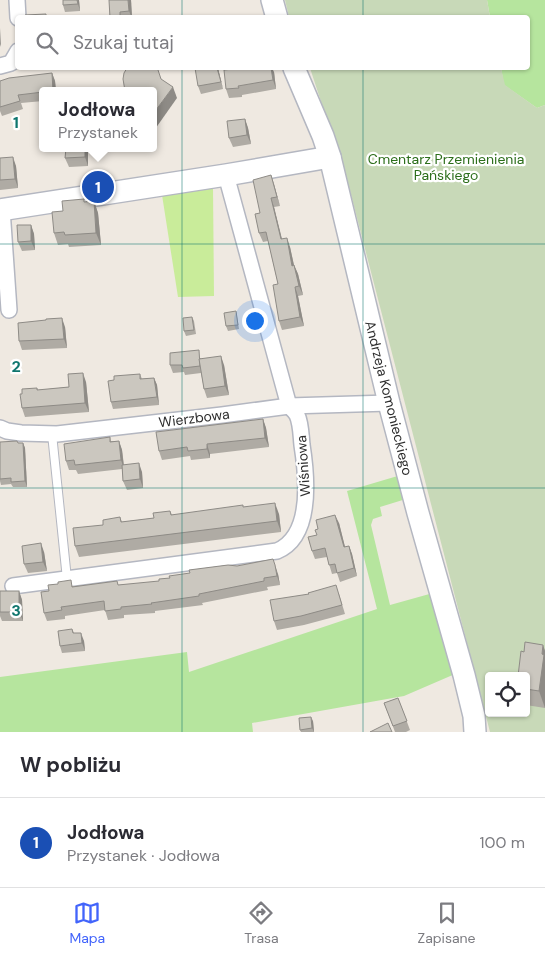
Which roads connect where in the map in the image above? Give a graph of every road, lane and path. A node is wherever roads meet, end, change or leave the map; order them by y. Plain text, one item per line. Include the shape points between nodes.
1 (17, 0) edge
2 (272, 0) edge
3 (18, 15) edge
4 (276, 15) edge
5 (15, 56) edge
6 (0, 66) edge
7 (295, 70) edge
8 (330, 156) junction
9 (226, 175) junction
10 (1, 210) edge
11 (9, 310) dead end
12 (389, 403) junction
13 (289, 406) junction
14 (0, 428) edge
15 (52, 434) junction
16 (67, 579) junction
17 (13, 586) dead end
18 (476, 732) edge

1 - 3 street
2 - 4 street
5 - 6 street via 11,63
7 - 8 street, Andrzeja Komonieckiego
8 - 9 street
8 - 12 street, Andrzeja Komonieckiego
9 - 10 street
9 - 13 street, Wiśniowa
10 - 11 street
12 - 13 street, Wierzbowa
12 - 18 street, Andrzeja Komonieckiego via 464,674
13 - 15 street, Wierzbowa
13 - 16 street, Wiśniowa via 297,415 306,482 306,505 290,544 277,552
14 - 15 street, Wierzbowa via 21,433
15 - 16 lane
16 - 17 street, Wiśniowa

